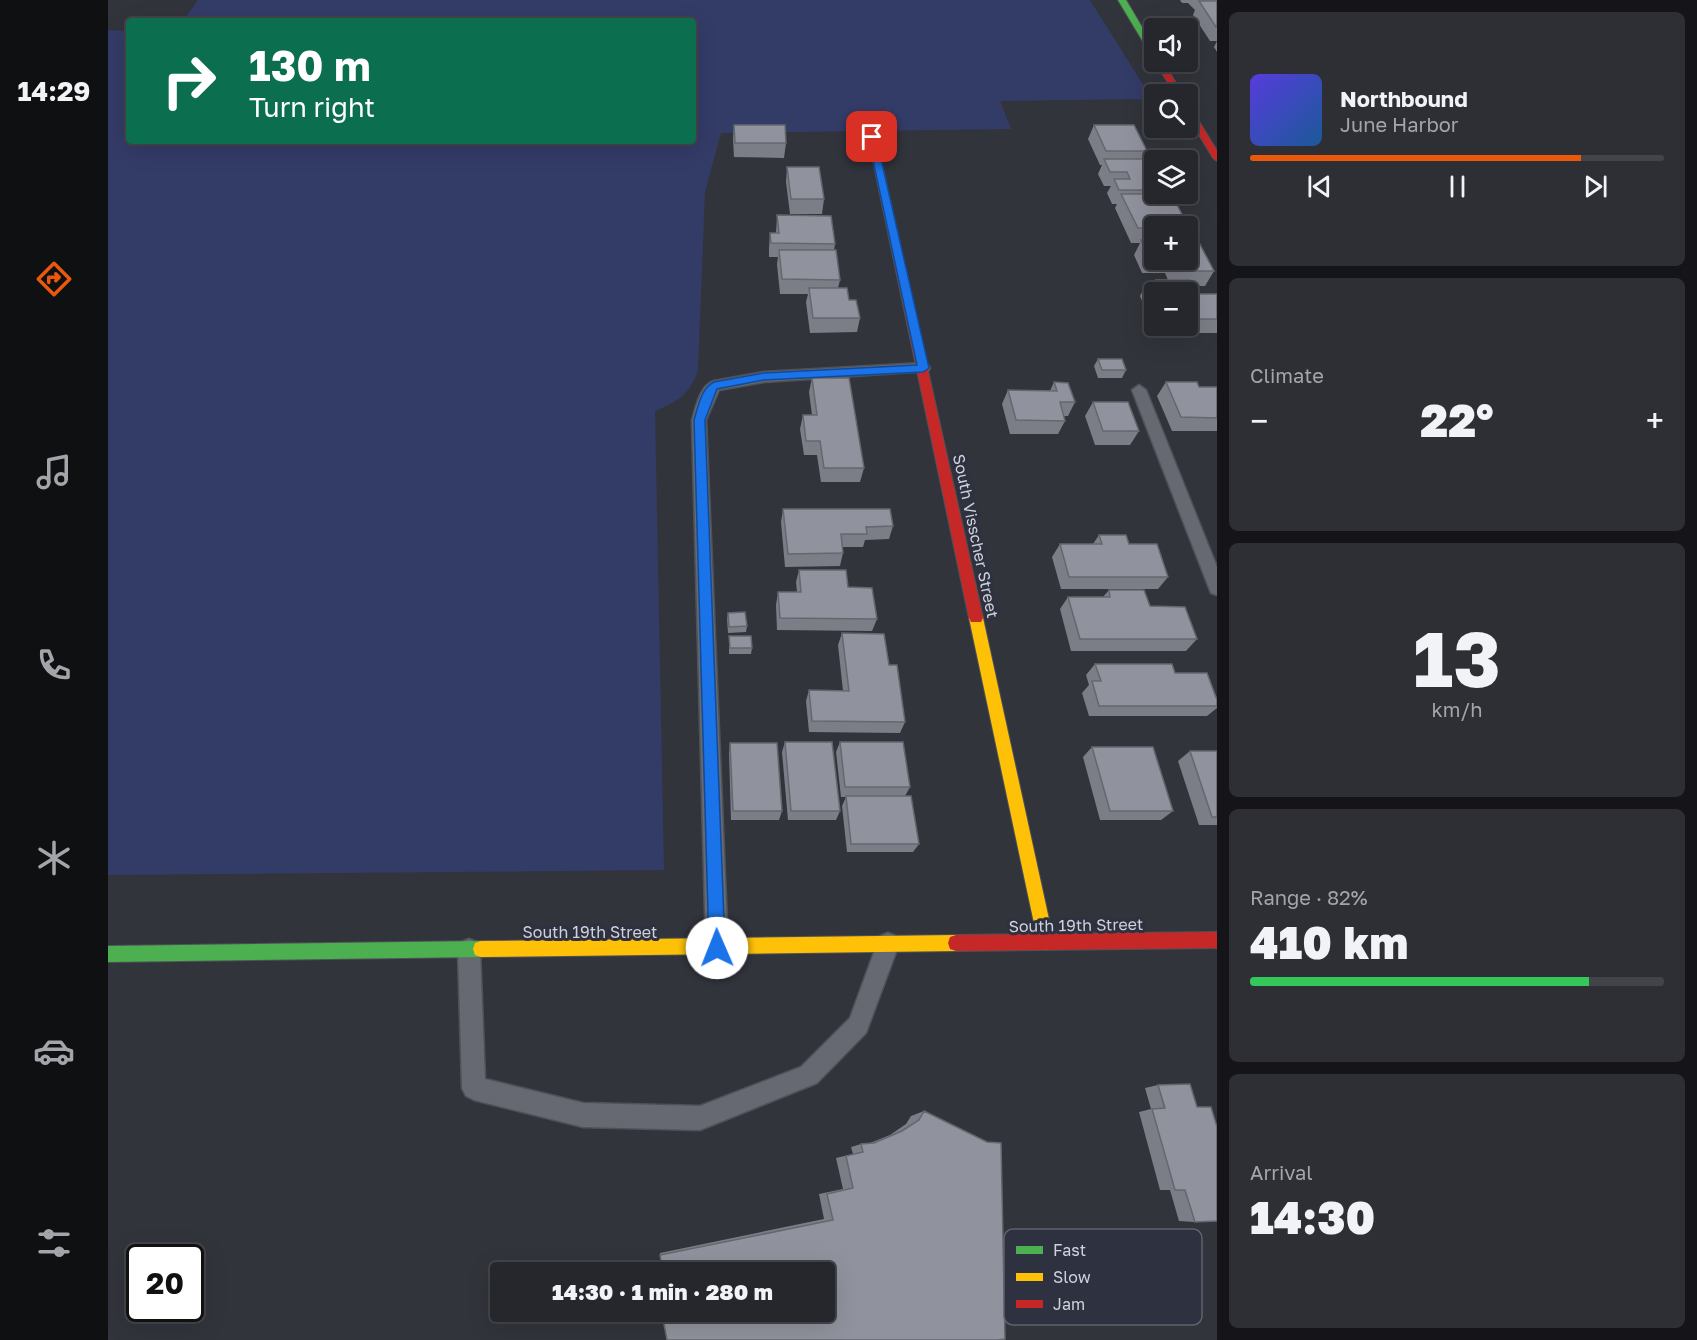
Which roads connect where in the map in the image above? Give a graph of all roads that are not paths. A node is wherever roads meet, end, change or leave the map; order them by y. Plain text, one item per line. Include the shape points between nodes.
1 (1122, 0) edge
2 (1144, 37) edge
3 (1198, 127) edge
4 (872, 137) dead end
5 (1217, 158) edge
6 (923, 368) junction
7 (1139, 390) dead end
8 (1217, 588) edge
9 (1217, 940) edge
10 (1046, 942) junction
11 (888, 944) junction
12 (717, 948) junction
13 (469, 950) junction
14 (108, 954) edge

1 - 2 street
3 - 5 street
4 - 6 street, South Visscher Street
6 - 10 street, South Visscher Street
6 - 12 lane via 764,377 714,386 699,420
7 - 8 lane
9 - 10 street, South 19th Street
10 - 11 street, South 19th Street
11 - 12 street, South 19th Street
11 - 13 lane via 858,1025 809,1074 700,1118 583,1115 474,1088
12 - 13 street, South 19th Street
13 - 14 street, South 19th Street

